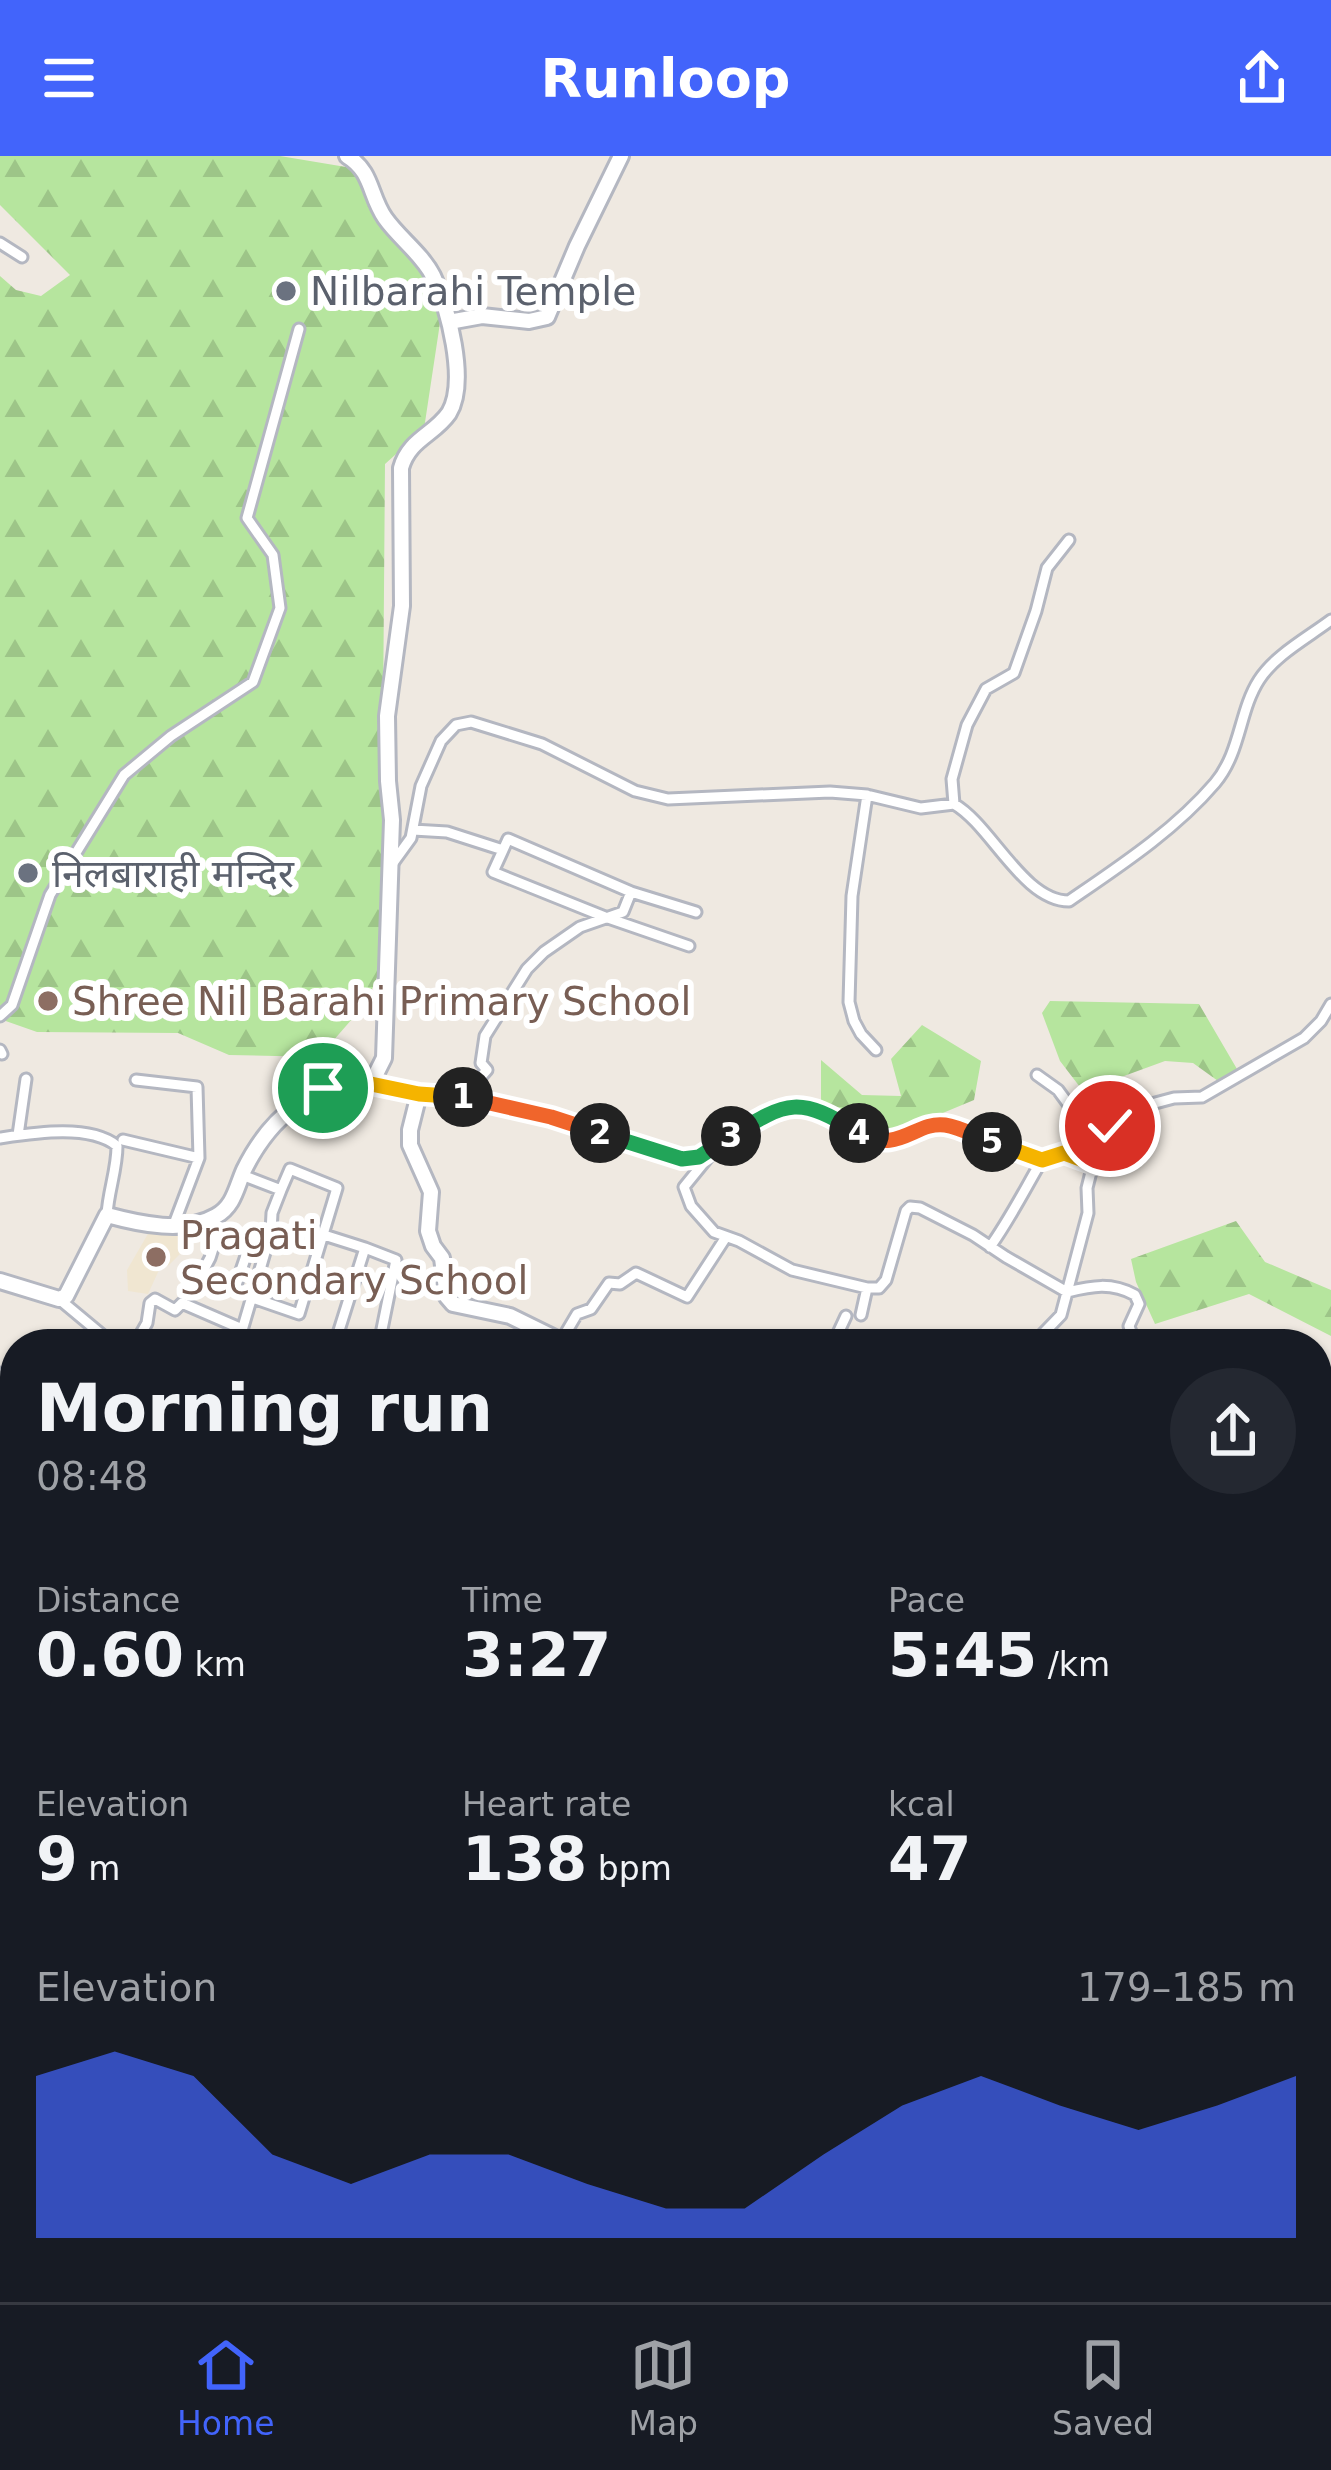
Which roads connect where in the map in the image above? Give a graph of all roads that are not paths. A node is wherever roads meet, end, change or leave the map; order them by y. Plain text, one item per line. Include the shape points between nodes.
1 (347, 156) edge
2 (621, 156) edge
3 (0, 243) edge
4 (22, 256) dead end
5 (449, 322) junction
6 (299, 329) dead end
7 (1070, 540) dead end
8 (1331, 620) edge
9 (866, 795) junction
10 (954, 804) junction
11 (413, 830) junction
12 (503, 850) junction
13 (390, 867) junction
14 (631, 892) junction
15 (696, 912) dead end
16 (605, 917) junction
17 (689, 946) dead end
18 (1331, 1004) edge
19 (0, 1016) edge
20 (1321, 1021) junction
21 (1331, 1030) edge
22 (876, 1050) dead end
23 (1036, 1075) dead end
24 (26, 1079) dead end
25 (136, 1080) dead end
26 (371, 1084) junction
27 (419, 1094) junction
28 (463, 1097) junction
29 (18, 1136) junction
30 (0, 1138) edge
31 (123, 1140) dead end
32 (710, 1149) junction
33 (1064, 1153) junction
34 (200, 1158) junction
35 (1042, 1160) junction
36 (1094, 1164) junction
37 (242, 1175) junction
38 (281, 1190) junction
39 (107, 1215) junction
40 (209, 1220) junction
41 (174, 1224) dead end
42 (323, 1235) junction
43 (726, 1237) junction
44 (249, 1247) dead end
45 (990, 1247) junction
46 (365, 1248) junction
47 (0, 1281) edge
48 (235, 1288) junction
49 (867, 1288) junction
50 (1066, 1292) junction
51 (251, 1296) junction
52 (59, 1299) junction
53 (861, 1315) dead end
54 (846, 1316) dead end
55 (95, 1329) edge
56 (144, 1329) edge
57 (242, 1329) joint
58 (339, 1329) edge
59 (382, 1329) edge
60 (537, 1329) edge
61 (570, 1329) edge
62 (840, 1329) edge
63 (1047, 1329) edge
64 (1130, 1329) edge

1 - 5 street via 361,164 375,202 432,274
2 - 5 street via 547,317
3 - 4 street
5 - 13 street via 456,375 449,412 405,453 400,468 403,606 387,716
6 - 19 street via 247,518 273,555 280,608 254,682 124,775 50,895 12,1006
7 - 10 street via 1047,568 1014,673 986,689 967,724
8 - 10 street via 1256,683 1238,744 1216,781 1145,850 1069,901 1056,901 1013,868
9 - 10 street via 921,808
9 - 11 street via 668,799 471,722 441,740
9 - 22 street via 849,1002
11 - 12 street
11 - 13 street
12 - 14 street via 508,839
12 - 16 street via 493,872
13 - 26 street via 384,1058
14 - 15 street
14 - 16 street via 623,912
16 - 17 street
16 - 28 street via 527,969 485,1036 481,1063 488,1070
18 - 20 street
20 - 21 street
20 - 36 street via 1202,1097 1129,1110 1110,1126
23 - 33 street via 1080,1120
24 - 29 street
25 - 34 street via 197,1087
26 - 27 street
26 - 37 street via 323,1088 302,1101 275,1122
27 - 28 street
27 - 60 street via 410,1145 431,1192 428,1231 447,1297
28 - 32 street via 682,1159
29 - 30 street
29 - 39 street via 83,1131 117,1146
31 - 34 street
32 - 35 street via 766,1115 806,1106 866,1138 892,1141 941,1124
32 - 43 street via 684,1187 711,1230
33 - 35 street
33 - 36 street
34 - 41 street
35 - 45 street
36 - 50 street
37 - 38 street
37 - 40 street via 233,1200
38 - 42 street via 290,1169 337,1188
38 - 51 street
39 - 40 street via 166,1227
39 - 52 street
40 - 48 street via 218,1233 199,1274
42 - 46 street
42 - 51 street via 298,1314
43 - 49 street via 792,1270
43 - 61 street via 687,1297 636,1274 609,1283
44 - 48 street
45 - 49 street via 910,1208 884,1285
45 - 50 street
46 - 58 street
46 - 59 street via 396,1260
47 - 52 street
48 - 51 street
49 - 53 street
50 - 63 street
50 - 64 street via 1096,1285 1135,1295
51 - 57 street
52 - 55 street
54 - 62 street
56 - 57 street via 155,1299

